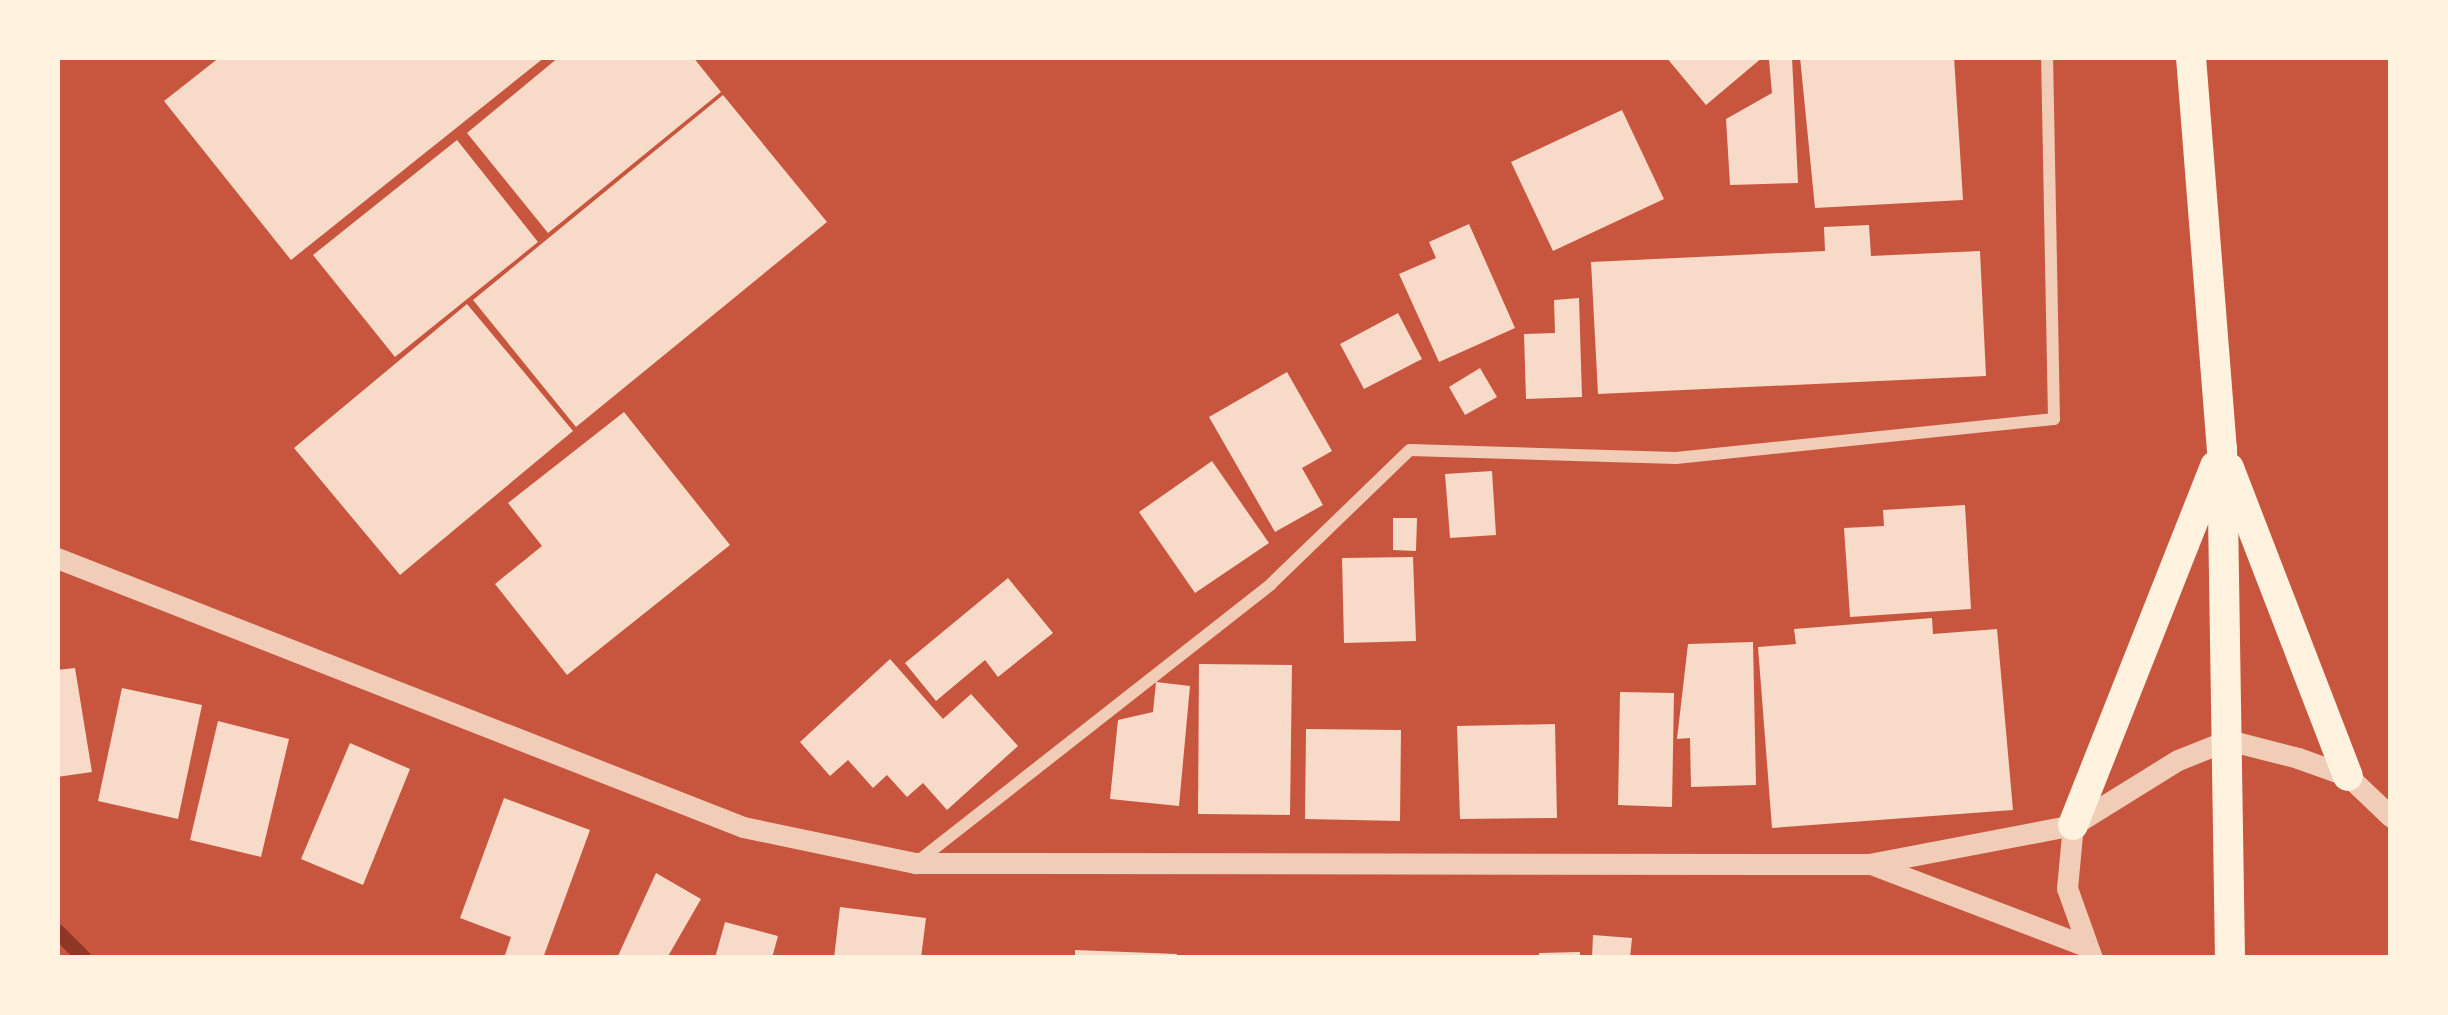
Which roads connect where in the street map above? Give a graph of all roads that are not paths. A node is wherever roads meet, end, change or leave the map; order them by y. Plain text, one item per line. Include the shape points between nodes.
1 (2048, 57) edge
2 (2191, 57) edge
3 (2222, 449) junction
4 (57, 557) edge
5 (2228, 740) junction
6 (2348, 776) junction
7 (2389, 820) edge
8 (2073, 825) junction
9 (916, 863) junction
10 (1869, 864) junction
11 (2088, 951) edge
12 (2230, 958) edge

1 - 9 street via 2054,418 1676,458 1411,450 1271,584
2 - 3 main road
3 - 5 main road
3 - 6 main road
3 - 8 main road
4 - 9 street via 743,826
5 - 6 street
5 - 8 street
5 - 12 main road
6 - 7 street
8 - 10 street
8 - 11 street via 2067,888
9 - 10 street
10 - 11 street

